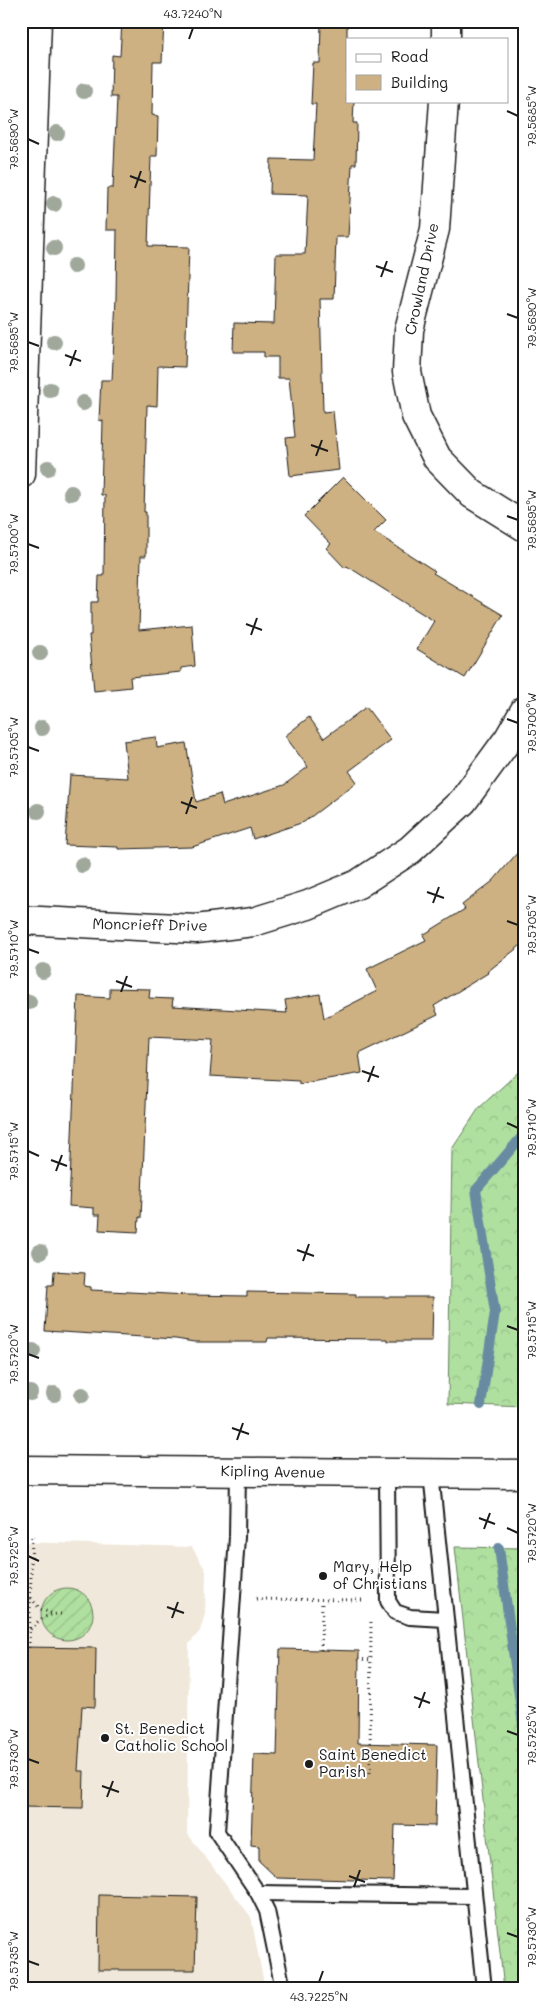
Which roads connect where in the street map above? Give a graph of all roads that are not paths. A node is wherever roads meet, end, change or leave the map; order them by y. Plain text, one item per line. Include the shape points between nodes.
1 (37, 21) edge
2 (446, 21) edge
3 (446, 38) edge
4 (444, 102) edge
5 (27, 170) edge
6 (21, 474) edge
7 (525, 527) edge
8 (525, 710) edge
9 (21, 920) edge
10 (21, 1470) edge
11 (238, 1472) junction
12 (387, 1473) junction
13 (437, 1473) junction
14 (525, 1474) edge
15 (445, 1618) junction
16 (258, 1893) junction
17 (473, 1896) junction
18 (283, 1989) edge
19 (484, 1989) edge

1 - 5 street
2 - 3 street
4 - 7 street, Crowland Drive via 435,229 409,330 407,372 416,416 437,458 472,494
5 - 6 street
8 - 9 street, Moncrieff Drive via 463,802 410,850 358,884 308,905 253,922 196,929
10 - 11 street, Kipling Avenue
11 - 12 street, Kipling Avenue
11 - 16 lane via 217,1832
12 - 13 street, Kipling Avenue
12 - 15 lane via 388,1601 395,1612 410,1617
13 - 14 street, Kipling Avenue
13 - 15 lane
15 - 17 lane
16 - 17 lane
16 - 18 lane via 267,1911
17 - 19 lane

